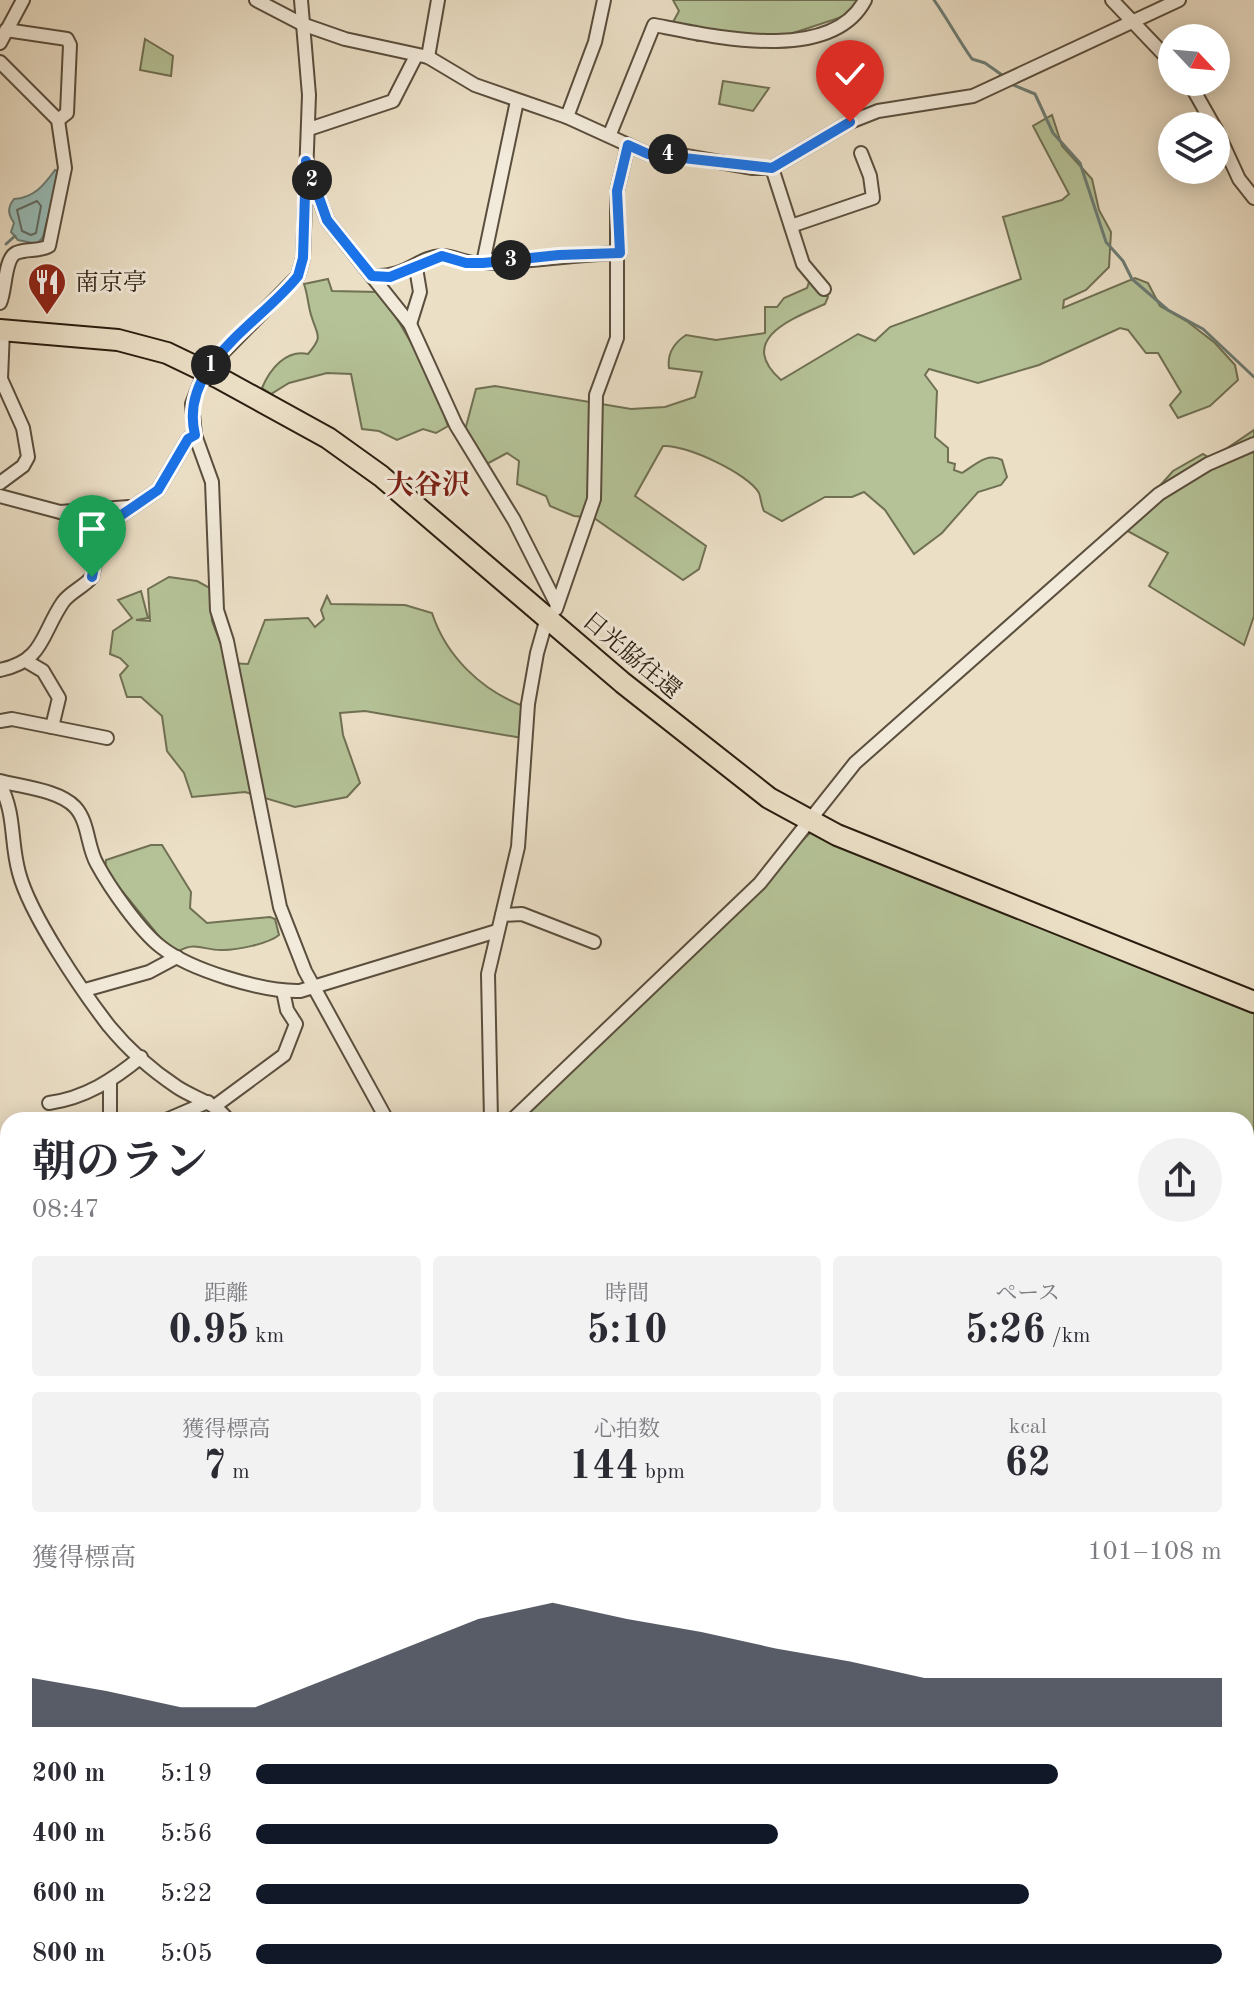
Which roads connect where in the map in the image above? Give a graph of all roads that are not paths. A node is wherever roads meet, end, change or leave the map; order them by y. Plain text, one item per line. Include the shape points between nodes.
1 (23, 0) edge
2 (256, 0) edge
3 (301, 0) edge
4 (438, 0) edge
5 (604, 0) edge
6 (865, 0) edge
7 (1112, 0) edge
8 (1179, 0) edge
9 (1133, 21) junction
10 (302, 24) junction
11 (6, 30) junction
12 (0, 43) edge
13 (1158, 48) edge
14 (422, 57) junction
15 (0, 62) edge
16 (517, 101) junction
17 (567, 117) junction
18 (58, 120) junction
19 (309, 129) junction
20 (610, 134) junction
21 (628, 145) junction
22 (861, 153) dead end
23 (1230, 160) edge
24 (306, 161) junction
25 (772, 168) junction
26 (1254, 198) edge
27 (791, 226) junction
28 (620, 253) junction
29 (483, 263) junction
30 (416, 268) junction
31 (372, 276) junction
32 (824, 289) dead end
33 (0, 303) edge
34 (410, 324) junction
35 (2, 330) edge
36 (205, 371) junction
37 (195, 435) junction
38 (1254, 444) edge
39 (0, 483) edge
40 (0, 496) edge
41 (132, 507) junction
42 (552, 615) junction
43 (26, 661) junction
44 (0, 670) edge
45 (0, 721) edge
46 (52, 727) junction
47 (107, 738) dead end
48 (0, 783) edge
49 (807, 821) junction
50 (502, 915) junction
51 (497, 931) junction
52 (594, 942) dead end
53 (177, 957) junction
54 (313, 987) junction
55 (85, 990) junction
56 (283, 991) junction
57 (1254, 1002) edge
58 (141, 1057) junction
59 (110, 1082) junction
60 (49, 1103) dead end
61 (212, 1104) junction
62 (110, 1112) edge
63 (189, 1112) edge
64 (220, 1112) edge
65 (383, 1112) edge
66 (491, 1112) edge
67 (520, 1112) edge

1 - 11 street
2 - 10 street
3 - 10 street
4 - 14 street
5 - 17 street via 595,42
6 - 20 street via 843,26 780,42 724,40 654,25
7 - 9 street
8 - 9 street
9 - 13 street
9 - 25 street via 973,96 878,111 850,122
10 - 14 street
10 - 19 street
11 - 12 street
11 - 18 street via 67,39 67,113
14 - 16 street
14 - 19 street via 393,101
15 - 18 street
16 - 17 street
16 - 29 street
17 - 20 street
18 - 33 street via 65,168 49,246 11,258
19 - 24 street
20 - 21 street
21 - 25 street via 648,154
21 - 28 street via 617,191
22 - 27 street via 873,198
23 - 26 street
24 - 31 street via 327,220
24 - 36 street via 298,276
25 - 27 street
27 - 32 street via 803,264
28 - 29 street
28 - 42 street via 616,348 597,384 594,499
29 - 30 street via 442,256
30 - 31 street via 390,277
30 - 34 street via 420,292
31 - 34 street
34 - 42 street via 456,425 514,520
35 - 36 highway, 日光脇往還 via 118,340 167,353
35 - 39 street via 1,379 23,428 28,457
36 - 37 street via 192,404
36 - 42 highway, 日光脇往還 via 328,438
37 - 41 street via 158,490
37 - 54 street via 212,482 217,610 280,907
38 - 49 street via 1181,479 1125,522 855,763
40 - 41 street via 60,512
41 - 43 street via 101,534 92,577 65,599
42 - 49 highway, 日光脇往還 via 701,747
42 - 50 street via 537,653 528,704 518,847
43 - 44 street
43 - 46 street via 43,671 59,698
45 - 46 street
46 - 47 street
48 - 53 street via 73,805 99,869 149,936
48 - 55 street via 12,814 24,890
49 - 57 highway, 日光脇往還
49 - 67 street via 760,883
50 - 51 street
50 - 52 street via 522,914
51 - 54 street
51 - 66 street via 488,974
53 - 55 street via 149,972
53 - 56 street via 273,992
54 - 56 street
54 - 65 street
55 - 58 street
56 - 61 street via 296,1024 284,1055
58 - 59 street
58 - 61 street via 181,1090
59 - 60 street
59 - 62 street
61 - 63 street
61 - 64 street

